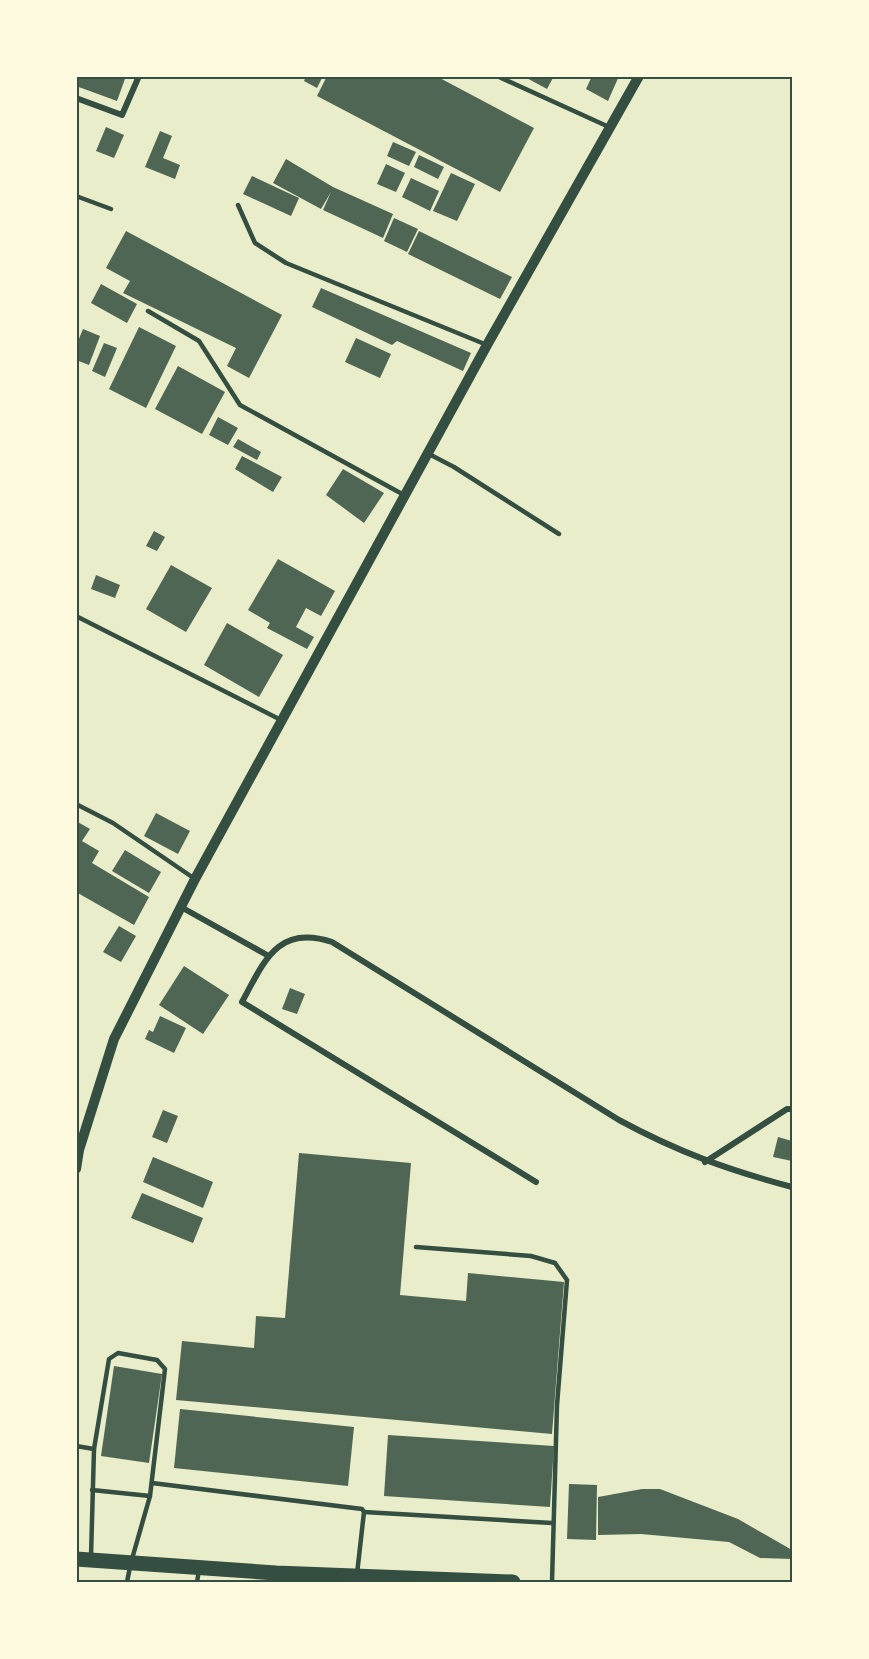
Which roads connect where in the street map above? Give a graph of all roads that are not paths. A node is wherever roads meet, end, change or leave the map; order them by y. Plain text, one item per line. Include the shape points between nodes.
1 (139, 76) edge
2 (497, 76) edge
3 (639, 76) edge
4 (76, 98) edge
5 (610, 128) junction
6 (76, 196) edge
7 (238, 205) dead end
8 (111, 209) dead end
9 (148, 311) dead end
10 (487, 345) junction
11 (427, 453) junction
12 (404, 495) junction
13 (559, 534) dead end
14 (76, 616) edge
15 (281, 720) junction
16 (76, 804) edge
17 (195, 879) junction
18 (181, 907) junction
19 (267, 955) junction
20 (792, 1108) edge
21 (78, 1150) edge
22 (705, 1162) junction
23 (76, 1169) edge
24 (536, 1182) dead end
25 (792, 1187) edge
26 (416, 1247) dead end
27 (76, 1446) edge
28 (94, 1449) junction
29 (152, 1483) junction
30 (92, 1490) junction
31 (150, 1496) junction
32 (364, 1512) junction
33 (552, 1523) junction
34 (84, 1559) edge
35 (131, 1563) junction
36 (357, 1574) junction
37 (199, 1575) edge
38 (276, 1578) edge
39 (461, 1581) edge
40 (127, 1582) edge
41 (513, 1582) edge
42 (552, 1582) edge

1 - 4 street via 122,115
2 - 5 lane
3 - 5 street
5 - 10 street
6 - 8 lane
7 - 10 lane via 255,243 286,263
9 - 12 lane via 199,341 240,405
10 - 11 street
11 - 12 street
11 - 13 lane
12 - 15 street
14 - 15 lane
15 - 17 street
16 - 17 lane via 113,823
17 - 18 street
18 - 19 street
18 - 21 street via 114,1039
19 - 22 street via 287,941 301,937 332,942 619,1120
19 - 24 street via 242,1002
20 - 22 street
21 - 23 street
22 - 25 street
26 - 33 lane via 531,1256 555,1263 564,1274 567,1288
27 - 28 lane
28 - 29 lane via 110,1356 118,1353 157,1360 165,1369
28 - 30 lane
29 - 31 lane
29 - 32 lane via 337,1504
30 - 31 lane
30 - 34 lane
31 - 35 lane
32 - 33 lane
32 - 36 lane
33 - 42 lane
34 - 35 main road
35 - 37 main road
35 - 40 lane
36 - 38 main road
36 - 39 main road
37 - 38 main road
39 - 41 main road

